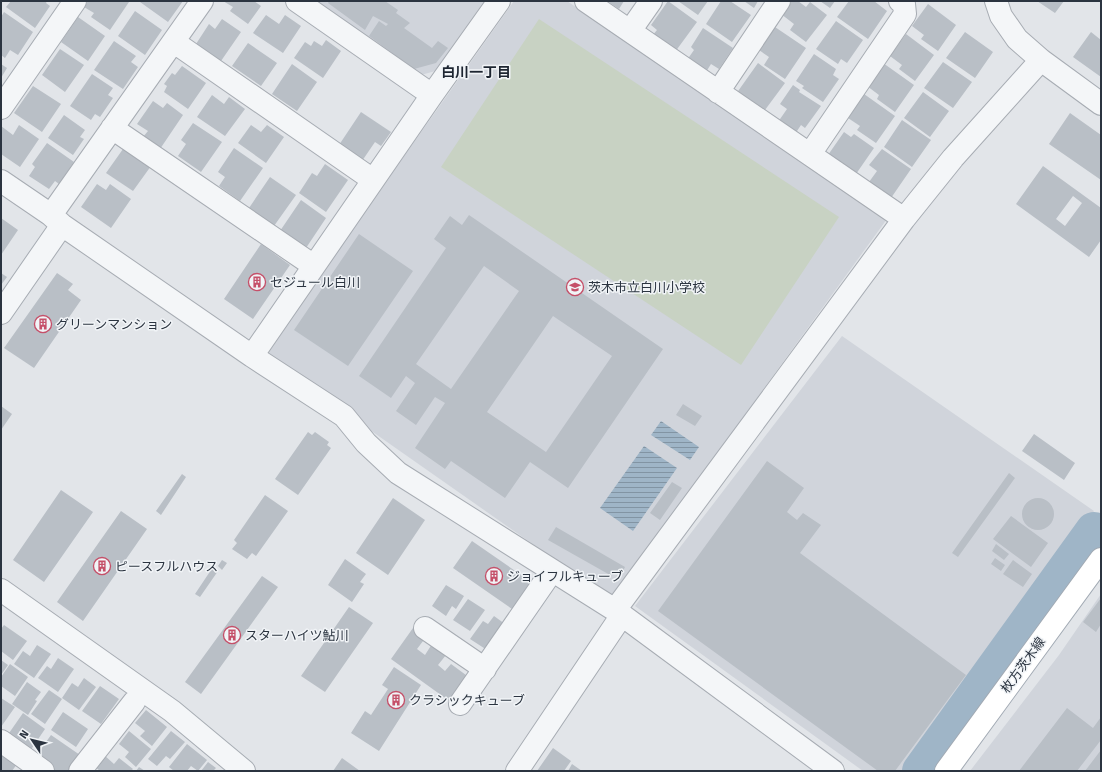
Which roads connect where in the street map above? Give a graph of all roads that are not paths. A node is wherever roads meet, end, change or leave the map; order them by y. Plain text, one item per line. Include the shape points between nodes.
1 (75, 1) edge
2 (202, 1) edge
3 (297, 1) edge
4 (499, 1) edge
5 (586, 1) edge
6 (651, 1) edge
7 (779, 1) edge
8 (900, 1) edge
9 (996, 1) edge
10 (630, 31) junction
11 (174, 42) junction
12 (1041, 60) junction
13 (718, 92) junction
14 (432, 95) junction
15 (1101, 104) edge
16 (1, 108) edge
17 (112, 128) junction
18 (810, 154) junction
19 (373, 180) junction
20 (1, 181) edge
21 (904, 218) junction
22 (56, 220) junction
23 (314, 266) junction
24 (1, 313) edge
25 (252, 356) junction
26 (1100, 561) edge
27 (552, 571) junction
28 (1, 590) edge
29 (619, 612) junction
30 (425, 628) dead end
31 (485, 669) junction
32 (134, 702) dead end
33 (460, 704) dead end
34 (1, 741) edge
35 (43, 771) edge
36 (80, 771) edge
37 (244, 771) edge
38 (517, 771) edge
39 (833, 771) edge
40 (946, 771) edge

1 - 16 street
2 - 11 street
3 - 14 street
4 - 14 street
5 - 10 street
6 - 10 street
7 - 13 street
8 - 18 street via 904,4 905,14
9 - 12 street via 1001,16 1017,39
10 - 13 street
11 - 17 street
11 - 19 street
12 - 15 street
12 - 21 street via 953,158
13 - 18 street
14 - 19 street
17 - 22 street
17 - 23 street
18 - 21 street
19 - 23 street
20 - 22 street
21 - 29 street
22 - 24 street
22 - 25 street
23 - 25 street
25 - 27 street via 344,416 366,443 398,473
26 - 40 main road, 枚方茨木線
27 - 29 street
27 - 31 street
28 - 37 street via 172,712
29 - 38 street
29 - 39 street
30 - 31 street
31 - 33 street
32 - 36 street
34 - 35 street

